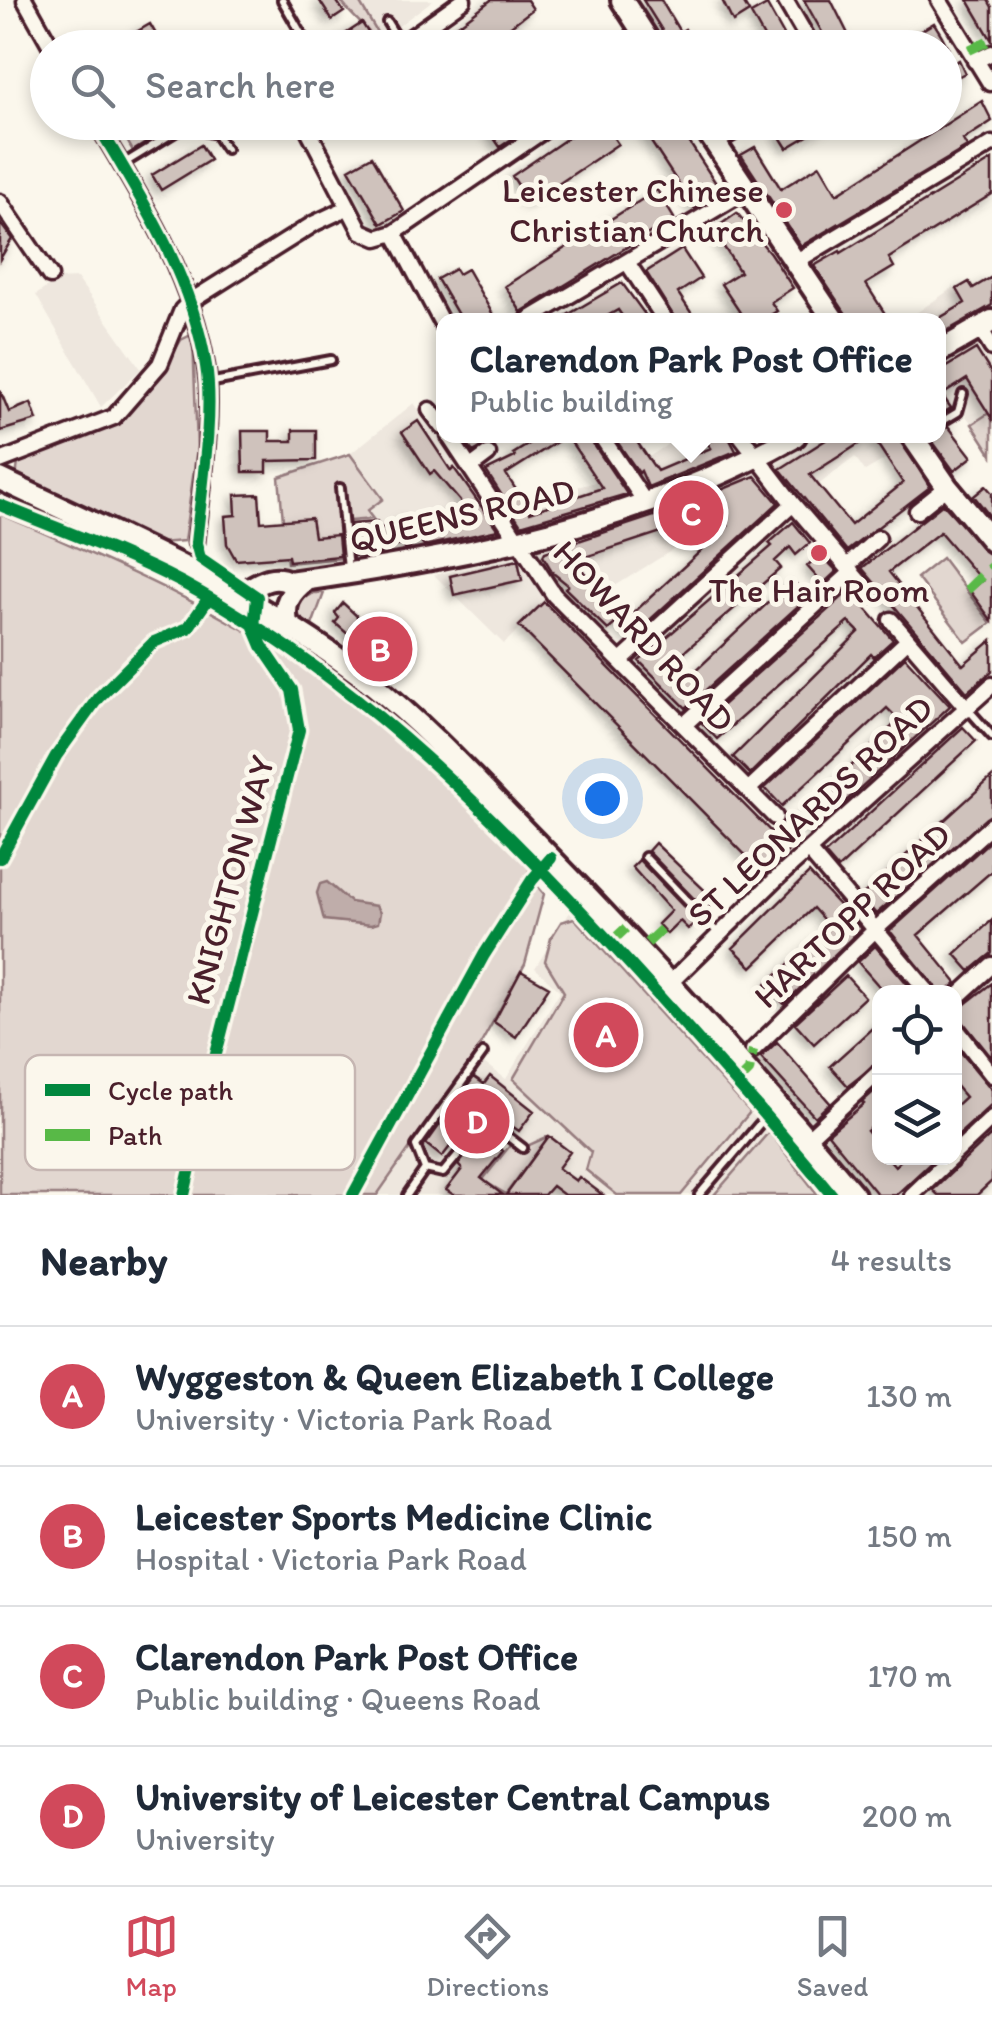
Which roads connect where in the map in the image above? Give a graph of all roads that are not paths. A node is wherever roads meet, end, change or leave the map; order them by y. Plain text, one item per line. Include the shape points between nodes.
1 (25, 0) edge
2 (282, 0) edge
3 (462, 0) edge
4 (622, 0) edge
5 (785, 0) edge
6 (941, 1) edge
7 (387, 22) dead end
8 (42, 30) edge
9 (300, 30) edge
10 (391, 30) edge
11 (420, 30) edge
12 (641, 30) edge
13 (802, 30) edge
14 (958, 30) edge
15 (962, 37) edge
16 (992, 53) edge
17 (975, 60) junction
18 (991, 84) edge
19 (107, 140) edge
20 (158, 140) edge
21 (220, 140) edge
22 (313, 140) edge
23 (530, 140) edge
24 (713, 140) edge
25 (720, 140) edge
26 (715, 143) junction
27 (992, 144) edge
28 (226, 149) dead end
29 (121, 164) junction
30 (746, 191) junction
31 (0, 202) edge
32 (347, 208) junction
33 (394, 233) junction
34 (627, 262) junction
35 (795, 262) junction
36 (50, 276) dead end
37 (191, 300) junction
38 (437, 313) edge
39 (540, 313) edge
40 (661, 313) edge
41 (829, 313) edge
42 (986, 324) edge
43 (946, 347) edge
44 (992, 348) edge
45 (331, 360) dead end
46 (207, 383) junction
47 (963, 394) dead end
48 (430, 410) dead end
49 (436, 418) edge
50 (946, 419) edge
51 (455, 443) edge
52 (606, 443) edge
53 (746, 443) edge
54 (783, 443) edge
55 (920, 443) edge
56 (488, 454) dead end
57 (756, 458) junction
58 (0, 462) edge
59 (472, 466) junction
60 (0, 479) edge
61 (948, 487) junction
62 (340, 488) dead end
63 (645, 502) junction
64 (793, 504) junction
65 (917, 511) dead end
66 (878, 538) dead end
67 (992, 540) edge
68 (518, 542) junction
69 (196, 543) dead end
70 (849, 569) junction
71 (348, 575) junction
72 (298, 581) junction
73 (238, 595) junction
74 (872, 595) dead end
75 (258, 606) junction
76 (891, 620) dead end
77 (288, 627) junction
78 (908, 640) junction
79 (621, 661) junction
80 (992, 685) edge
81 (966, 707) junction
82 (685, 724) junction
83 (992, 736) edge
84 (748, 789) junction
85 (776, 817) dead end
86 (992, 824) edge
87 (808, 850) junction
88 (645, 857) dead end
89 (551, 858) junction
90 (877, 928) junction
91 (719, 934) junction
92 (992, 965) edge
93 (670, 982) junction
94 (922, 985) edge
95 (962, 993) edge
96 (962, 1036) edge
97 (753, 1050) dead end
98 (482, 1053) dead end
99 (876, 1075) edge
100 (992, 1075) edge
101 (777, 1103) junction
102 (992, 1118) edge
103 (807, 1139) junction
104 (962, 1147) edge
105 (523, 1148) dead end
106 (944, 1165) edge
107 (425, 1169) junction
108 (353, 1195) edge
109 (407, 1195) edge
110 (700, 1195) edge
111 (854, 1195) edge
112 (912, 1195) edge

1 - 8 street
2 - 9 lane
3 - 11 street
4 - 12 street
5 - 13 street
6 - 14 street
7 - 10 lane
15 - 17 street
16 - 17 street
17 - 18 street
19 - 29 street
20 - 29 lane
21 - 28 lane
22 - 32 street
23 - 33 street
24 - 26 street
25 - 26 street
26 - 30 street
27 - 35 street
29 - 37 street
30 - 34 street
30 - 35 street
31 - 36 street
32 - 33 street via 361,231 377,238
32 - 37 street
33 - 38 street
34 - 39 street
34 - 40 street
35 - 41 street
37 - 46 street
37 - 58 street via 160,364 114,417
42 - 43 street
42 - 44 street
45 - 46 lane
46 - 69 street
47 - 50 lane via 958,412
48 - 49 street
51 - 59 street, HOWARD ROAD
52 - 63 street
53 - 57 street
54 - 57 street, QUEENS ROAD
55 - 61 street
56 - 59 street
57 - 63 street, QUEENS ROAD
57 - 64 street
59 - 68 street, HOWARD ROAD
60 - 73 street
61 - 65 street
61 - 67 street
62 - 71 lane
63 - 68 street, QUEENS ROAD
64 - 70 street
64 - 79 street
66 - 70 street
68 - 71 street, QUEENS ROAD
68 - 79 street, HOWARD ROAD via 554,595
70 - 74 street
70 - 82 street
71 - 72 street, QUEENS ROAD
72 - 73 street, QUEENS ROAD via 266,580
72 - 75 street
72 - 77 street, QUEENS ROAD via 285,611
73 - 75 street
75 - 77 street
76 - 78 street
77 - 89 street via 371,684
78 - 81 street
78 - 84 street
79 - 82 street, HOWARD ROAD
80 - 81 street, ST LEONARDS ROAD
81 - 83 lane
81 - 87 street, ST LEONARDS ROAD
82 - 84 street, HOWARD ROAD
84 - 85 street, HOWARD ROAD
86 - 90 street, HARTOPP ROAD
87 - 90 street
87 - 91 street, ST LEONARDS ROAD
88 - 91 lane
89 - 93 street
89 - 108 lane via 484,956
90 - 94 street
90 - 97 street, HARTOPP ROAD
91 - 93 street, ST LEONARDS ROAD
92 - 95 street
93 - 101 street
96 - 100 street
98 - 107 lane via 416,1146
99 - 103 street
101 - 103 street
101 - 110 lane
102 - 104 street
103 - 111 street
105 - 107 lane via 494,1126 482,1127 444,1173
106 - 112 street
107 - 109 lane

